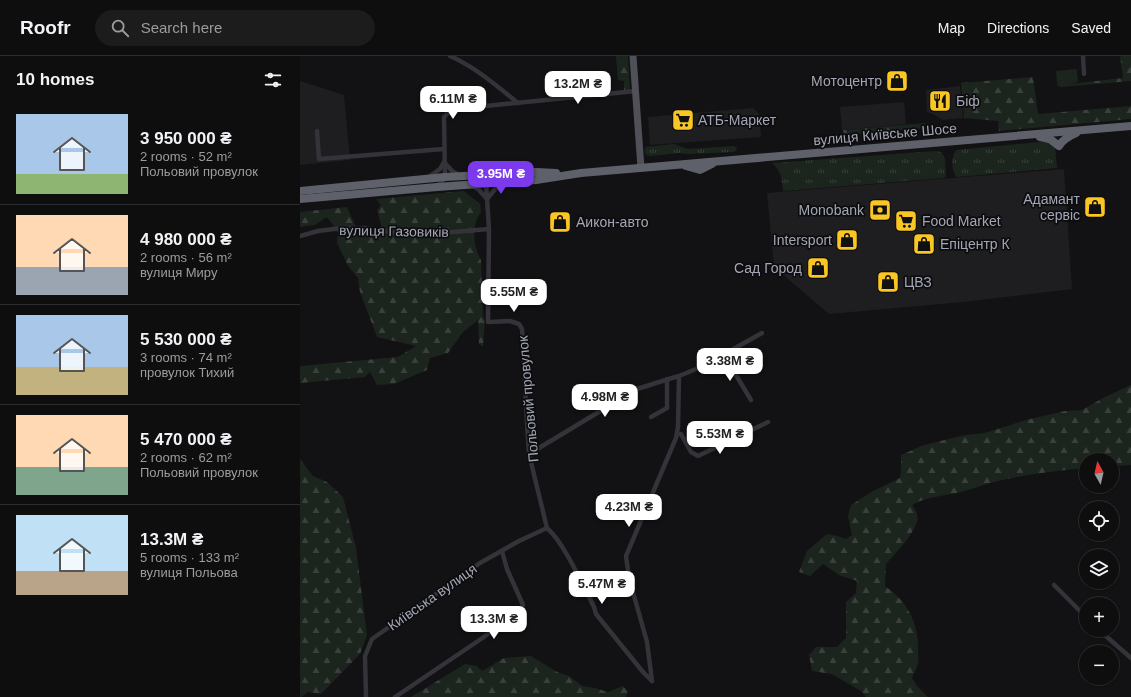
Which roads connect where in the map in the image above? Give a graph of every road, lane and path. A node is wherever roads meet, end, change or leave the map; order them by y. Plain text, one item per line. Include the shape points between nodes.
1 (450, 56) edge
2 (633, 56) edge
3 (1083, 56) edge
4 (1084, 74) dead end
5 (636, 91) junction
6 (518, 103) junction
7 (1131, 126) edge
8 (317, 131) dead end
9 (1081, 131) junction
10 (1023, 136) junction
11 (444, 149) junction
12 (444, 162) junction
13 (641, 168) junction
14 (462, 176) junction
15 (474, 176) junction
16 (445, 177) junction
17 (506, 178) junction
18 (423, 179) junction
19 (486, 183) junction
20 (470, 184) junction
21 (454, 185) junction
22 (437, 187) junction
23 (300, 191) edge
24 (300, 199) edge
25 (487, 199) junction
26 (488, 229) junction
27 (300, 236) edge
28 (762, 333) dead end
29 (722, 355) junction
30 (679, 376) junction
31 (667, 379) junction
32 (751, 400) dead end
33 (651, 417) dead end
34 (768, 422) dead end
35 (677, 434) junction
36 (529, 454) junction
37 (549, 530) junction
38 (502, 551) junction
39 (1054, 586) dead end
40 (1079, 611) edge
41 (1107, 637) edge
42 (1131, 658) edge
43 (366, 697) edge
44 (395, 697) edge

1 - 6 street via 474,69
2 - 5 main road
3 - 4 street
5 - 6 street
5 - 13 main road
6 - 11 street via 450,111 444,117
7 - 9 highway, вулиця Київське Шосе
8 - 11 street via 319,159
9 - 10 highway, вулиця Київське Шосе
9 - 10 highway via 1066,138 1059,146 1050,139
10 - 13 highway, вулиця Київське Шосе via 721,161 700,170 677,165
11 - 12 street
12 - 14 street via 452,171
12 - 16 street
12 - 18 street via 436,173
13 - 17 highway via 581,173 536,172
14 - 15 highway
14 - 16 highway
15 - 17 highway
15 - 19 street
16 - 18 highway
16 - 21 street
16 - 22 street
17 - 19 highway
17 - 25 street
18 - 23 highway
19 - 20 highway
19 - 25 street, Польовий провулок
20 - 21 highway
20 - 25 street
21 - 22 highway
22 - 24 highway
25 - 26 street, Польовий провулок
26 - 27 street, вулиця Газовиків via 429,234 342,228
26 - 36 street, Польовий провулок via 488,322 510,321 520,324 522,328
28 - 29 street
29 - 30 street
29 - 32 street
30 - 31 street
30 - 35 street
31 - 33 street via 667,408
31 - 36 street via 637,389
34 - 35 street via 698,456 691,452 681,434
35 - 37 street, Польовий провулок via 626,556 629,578 647,642 652,681 596,614 571,563
36 - 37 street, Польовий провулок
37 - 38 street, Київська вулиця via 519,541
38 - 43 street, Київська вулиця via 480,563 372,639 365,656
38 - 44 street via 523,605 521,610
39 - 40 street
41 - 42 street

